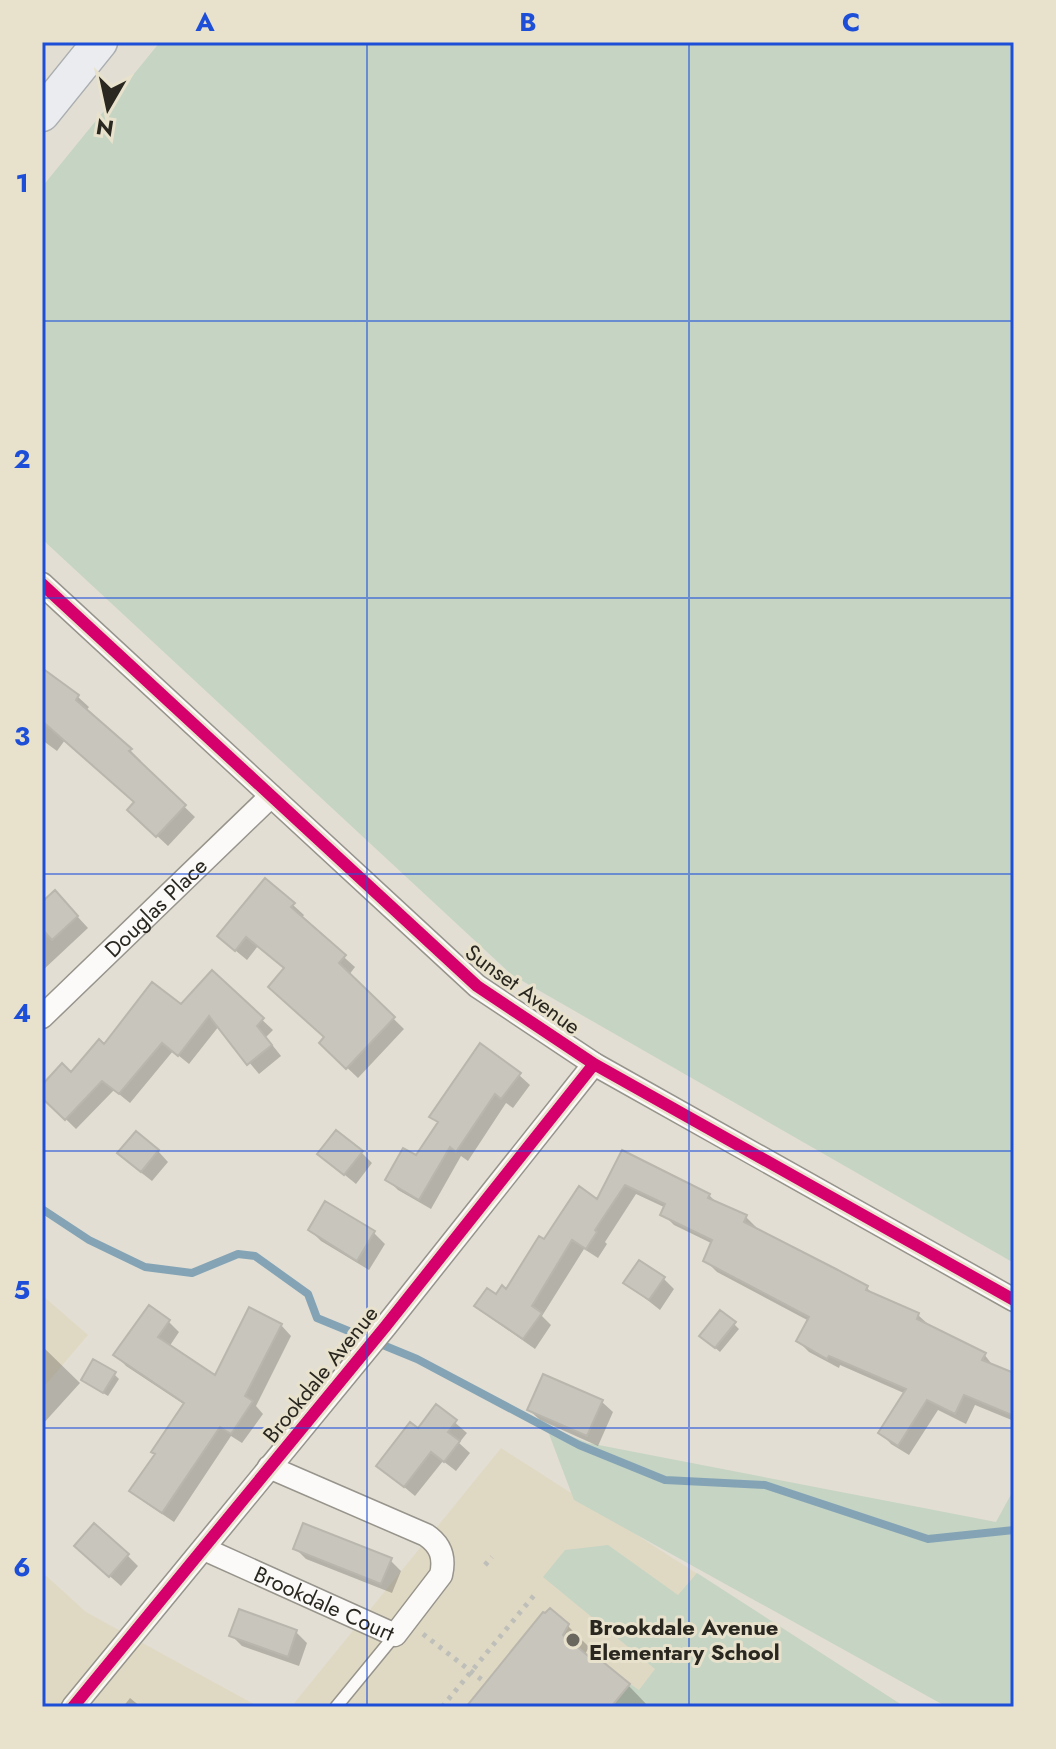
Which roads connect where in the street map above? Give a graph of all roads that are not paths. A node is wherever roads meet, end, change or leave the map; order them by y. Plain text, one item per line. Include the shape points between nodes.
1 (100, 42) edge
2 (42, 114) edge
3 (42, 584) edge
4 (271, 796) junction
5 (42, 1017) edge
6 (594, 1064) junction
7 (1014, 1300) edge
8 (269, 1467) junction
9 (204, 1549) junction
10 (395, 1635) junction
11 (73, 1707) edge
12 (336, 1707) edge

1 - 2 main road
3 - 4 street, Sunset Avenue
4 - 5 street, Douglas Place
4 - 6 street, Sunset Avenue via 477,986
6 - 7 street, Sunset Avenue
6 - 8 street, Brookdale Avenue
8 - 9 street, Brookdale Avenue
8 - 10 street, Brookdale Court via 426,1535 439,1548 441,1575
9 - 10 street, Brookdale Court
9 - 11 street, Brookdale Avenue
10 - 12 lane

